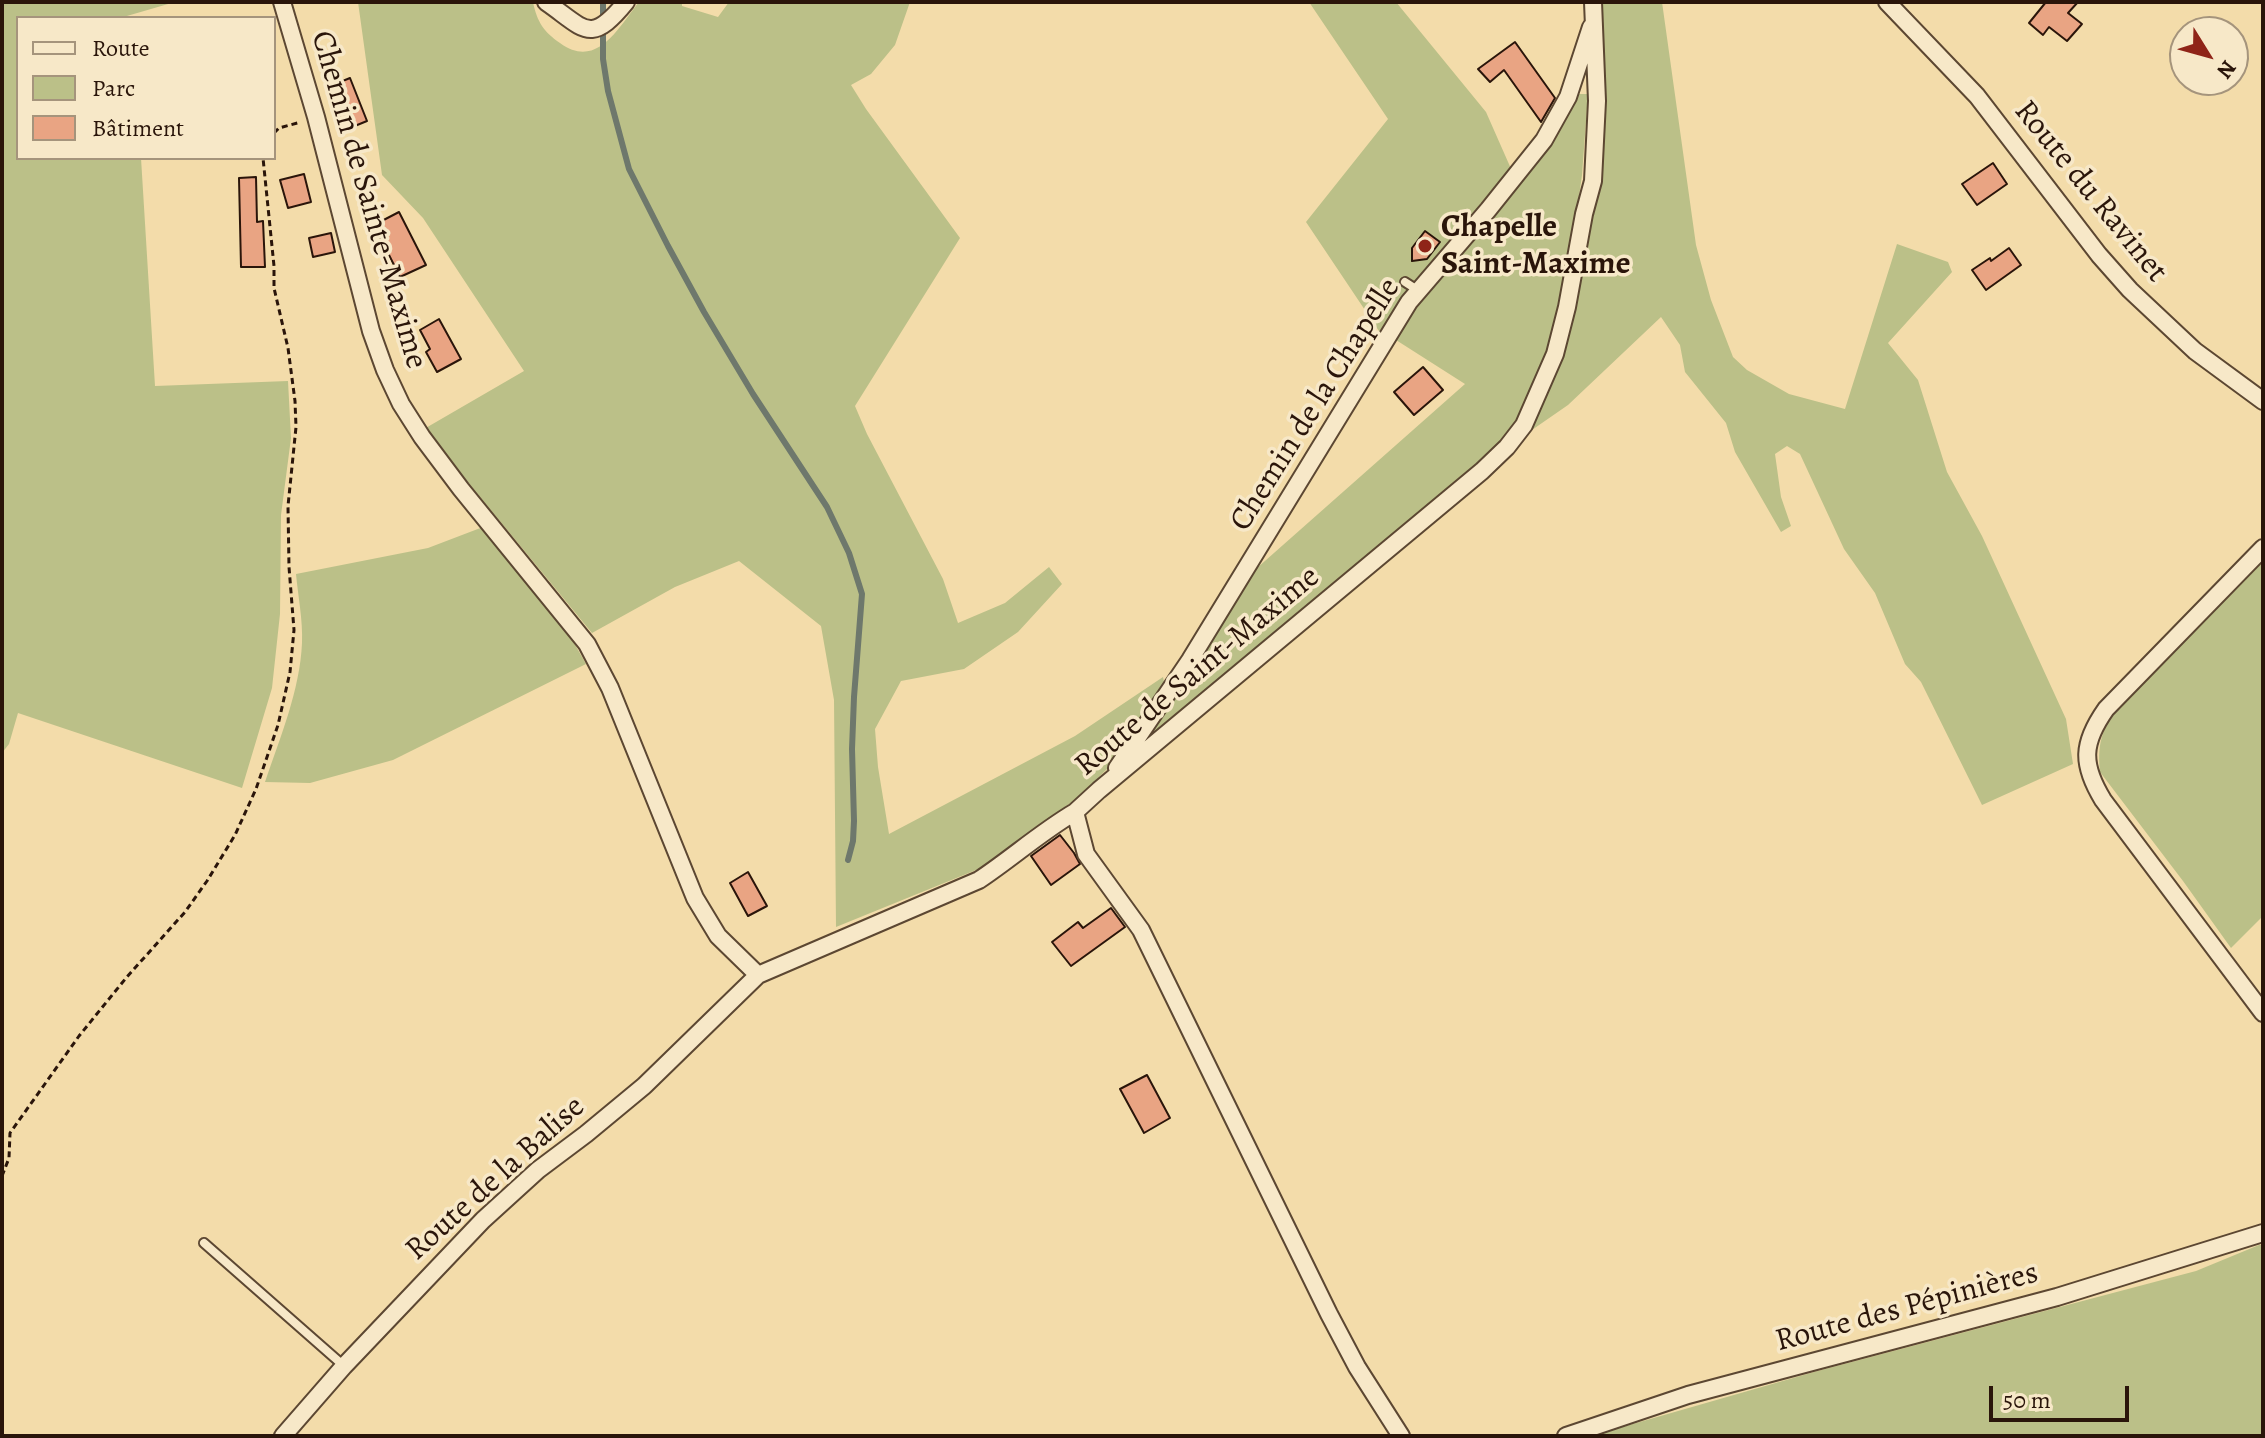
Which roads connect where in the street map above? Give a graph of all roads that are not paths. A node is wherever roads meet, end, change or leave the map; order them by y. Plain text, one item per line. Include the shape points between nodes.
1 (282, 2) edge
2 (626, 2) edge
3 (1887, 2) edge
4 (552, 4) edge
5 (1594, 10) edge
6 (2263, 401) edge
7 (2263, 548) edge
8 (1107, 783) junction
9 (1075, 812) junction
10 (758, 975) junction
11 (2263, 1013) edge
12 (2263, 1233) edge
13 (204, 1243) dead end
14 (344, 1366) junction
15 (283, 1436) edge
16 (1401, 1436) edge
17 (1566, 1436) edge

1 - 10 street, Chemin de Sainte-Maxime via 371,331 401,404 461,489 587,644 621,713 695,898 718,936
2 - 4 street via 605,24 586,30
3 - 6 street, Route du Ravinet via 1977,96 2130,290 2195,351
5 - 8 street, Chemin de la Chapelle via 1568,97 1544,140 1471,231 1412,286 1409,302 1198,648
5 - 8 street, Route de Saint-Maxime via 1593,181 1555,354 1524,425 1482,471
7 - 11 street via 2106,709 2088,739 2086,755 2103,800
8 - 9 street, Route de Saint-Maxime
9 - 10 street via 979,880
9 - 16 street, Route de Saint-Maxime via 1086,854 1141,930 1329,1314
10 - 14 street, Route de la Balise via 644,1086 483,1220
12 - 17 street, Route des Pépinières via 2043,1301 1688,1395
13 - 14 lane
14 - 15 street, Route de la Balise

